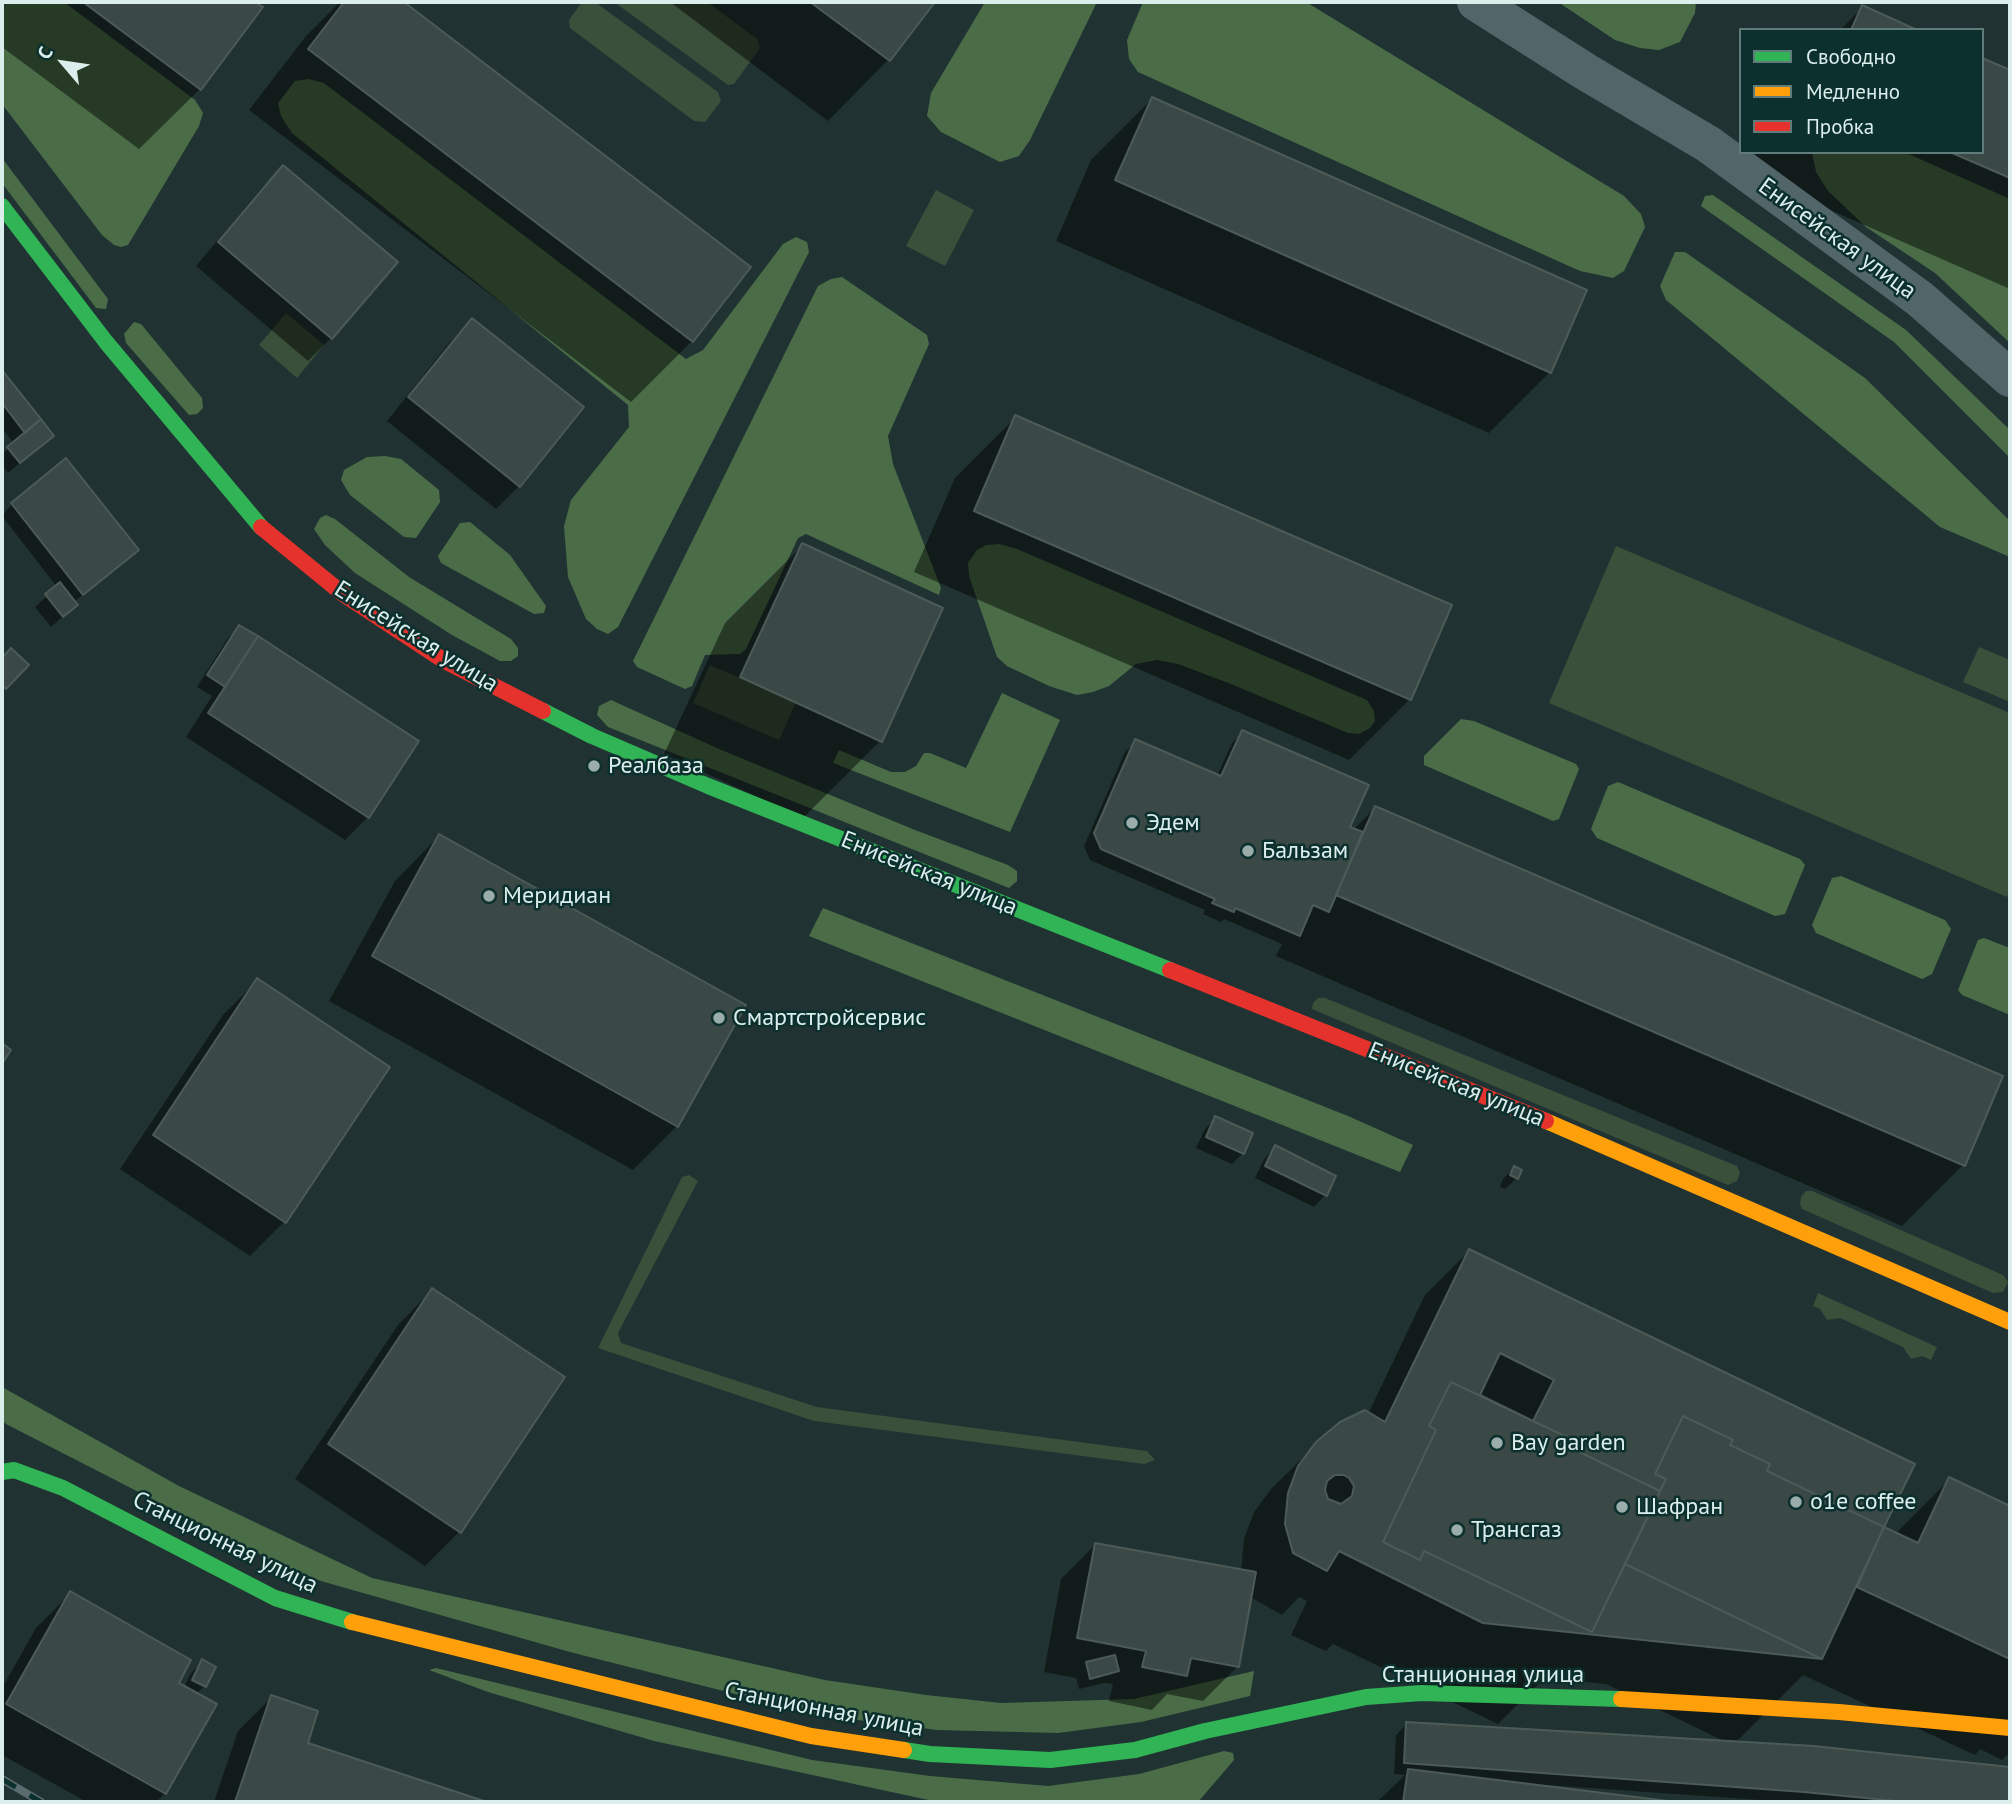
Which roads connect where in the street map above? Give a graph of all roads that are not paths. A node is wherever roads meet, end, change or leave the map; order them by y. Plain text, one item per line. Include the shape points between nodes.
1 (1476, 2) edge
2 (2, 206) edge
3 (2010, 378) edge
4 (2010, 1322) edge
5 (2, 1472) edge
6 (2010, 1728) edge

1 - 3 street, Енисейская улица via 1708,144 1920,299
2 - 4 main road, Енисейская улица via 106,341 256,522 344,594 443,660 592,736 708,786 1530,1114
5 - 6 main road, Станционная улица via 14,1470 63,1488 275,1598 331,1618 811,1736 930,1754 1050,1760 1135,1750 1366,1697 1422,1693 1839,1712

